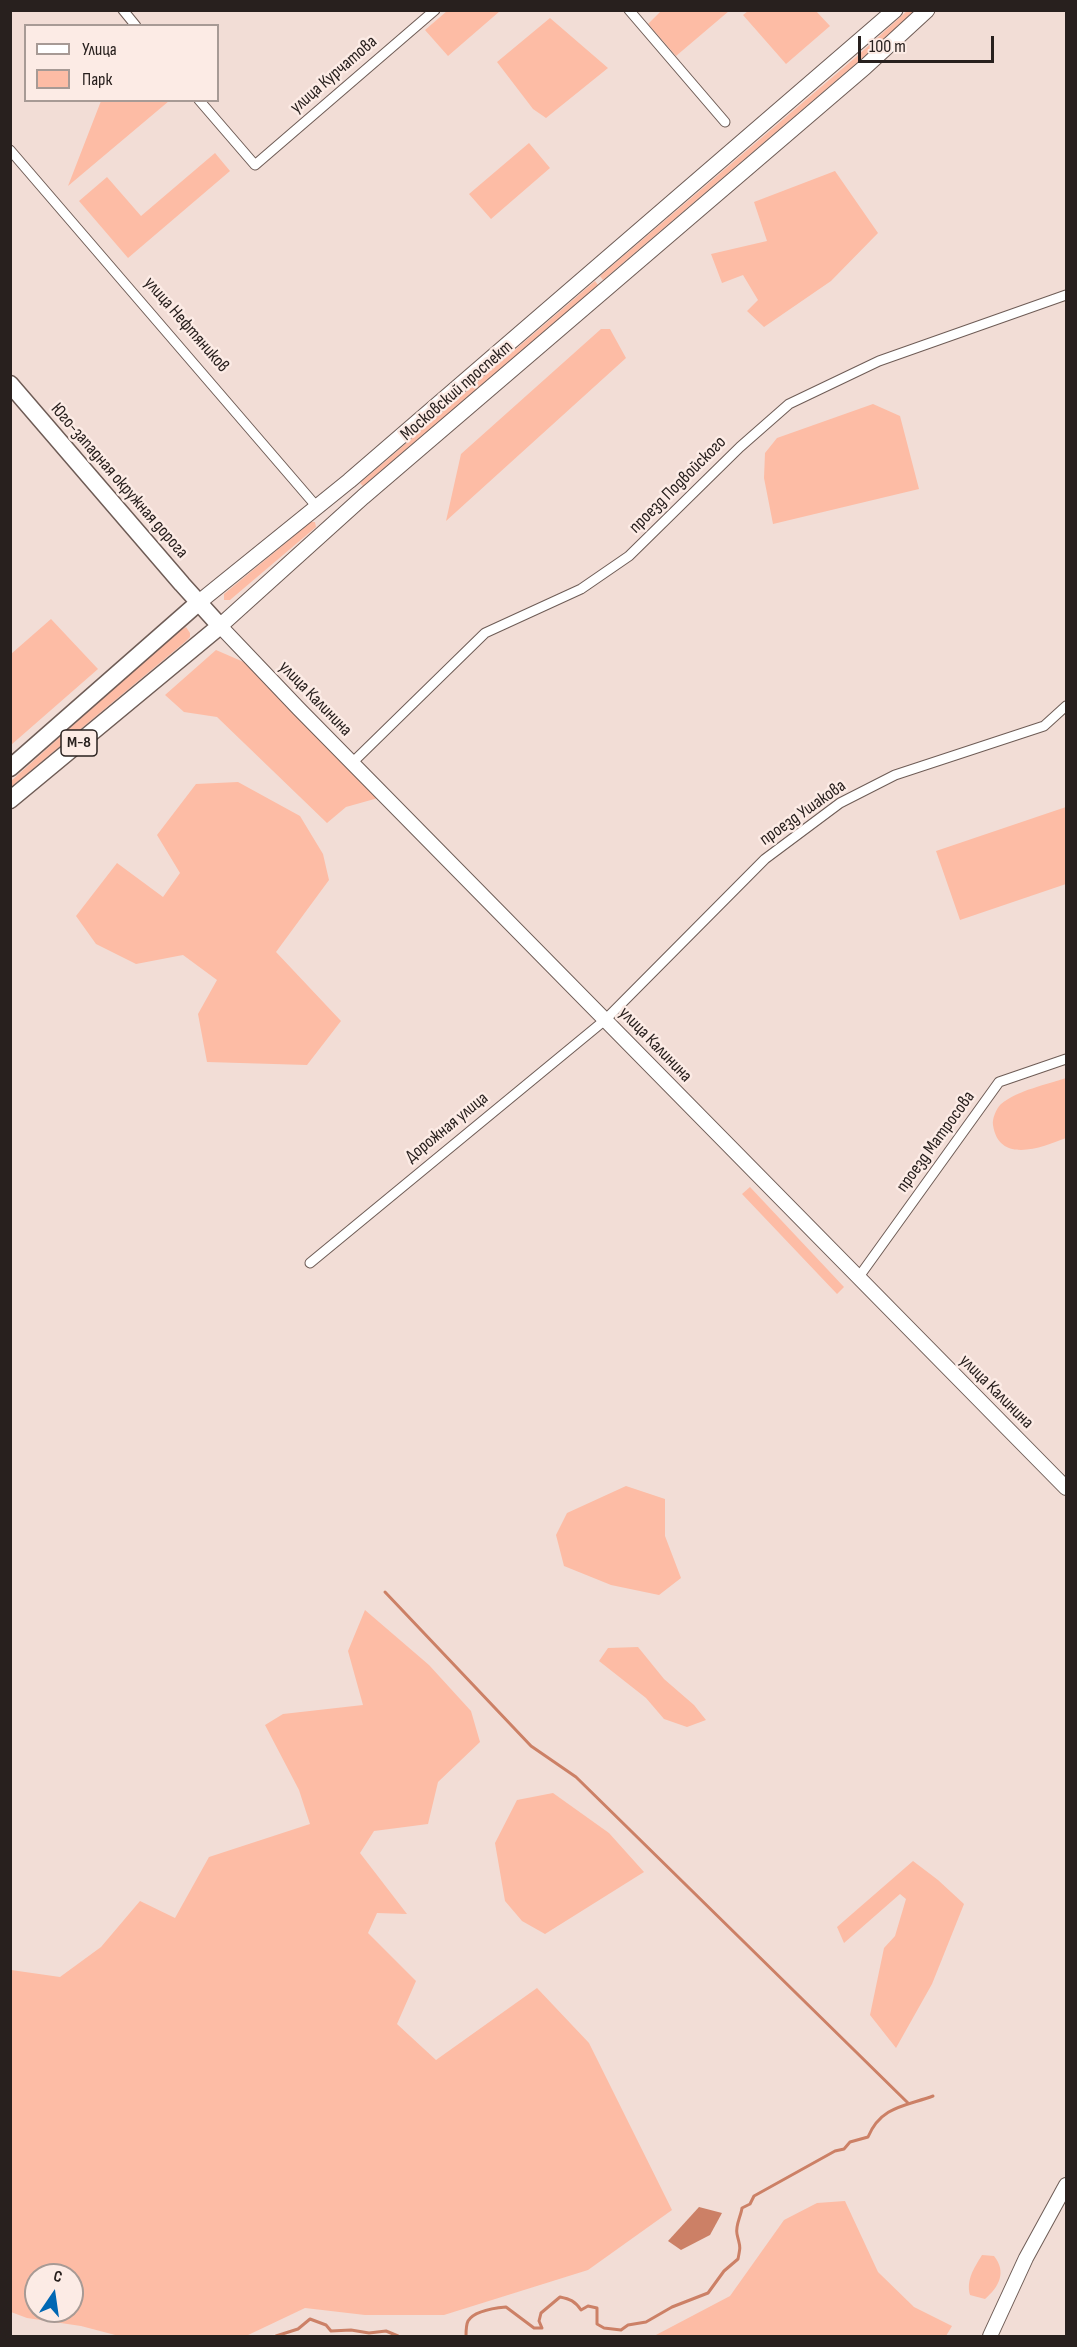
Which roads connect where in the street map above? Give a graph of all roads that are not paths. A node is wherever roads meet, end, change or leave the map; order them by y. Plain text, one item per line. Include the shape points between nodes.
1 (123, 10) edge
2 (435, 10) edge
3 (629, 10) edge
4 (895, 10) edge
5 (927, 10) edge
6 (134, 24) edge
7 (202, 102) edge
8 (725, 122) dead end
9 (10, 150) edge
10 (1066, 295) edge
11 (10, 384) edge
12 (349, 481) junction
13 (363, 497) junction
14 (317, 507) junction
15 (331, 525) junction
16 (198, 603) junction
17 (220, 626) junction
18 (1066, 706) edge
19 (352, 763) junction
20 (10, 768) edge
21 (10, 800) edge
22 (605, 1020) junction
23 (1066, 1059) edge
24 (310, 1263) dead end
25 (858, 1278) junction
26 (1066, 1488) edge
27 (1066, 2185) edge
28 (990, 2337) edge

1 - 6 street
2 - 7 street, улица Курчатова via 255,165
3 - 8 street
4 - 12 main road, Московский проспект
5 - 13 main road, Московский проспект
9 - 14 street, улица Нефтяников
10 - 19 street, проезд Подвойского via 879,361 789,404 629,556 580,589 485,633
11 - 16 highway, Юго-западная окружная дорога
12 - 13 main road
12 - 14 main road, Московский проспект
13 - 15 main road, Московский проспект
14 - 15 main road, улица Нефтяников
14 - 16 main road, Московский проспект
15 - 17 main road, Московский проспект
16 - 17 highway, Юго-западная окружная дорога
16 - 20 highway, Московский проспект / М-8
17 - 19 main road, улица Калинина
17 - 21 highway, Московский проспект / М-8
18 - 22 street, проезд Ушакова via 1044,726 895,775 840,803 765,859
19 - 22 main road, улица Калинина
22 - 24 street, Дорожная улица
22 - 25 main road, улица Калинина
23 - 25 street, проезд Матросова via 999,1082
25 - 26 main road, улица Калинина
27 - 28 main road via 1026,2258

